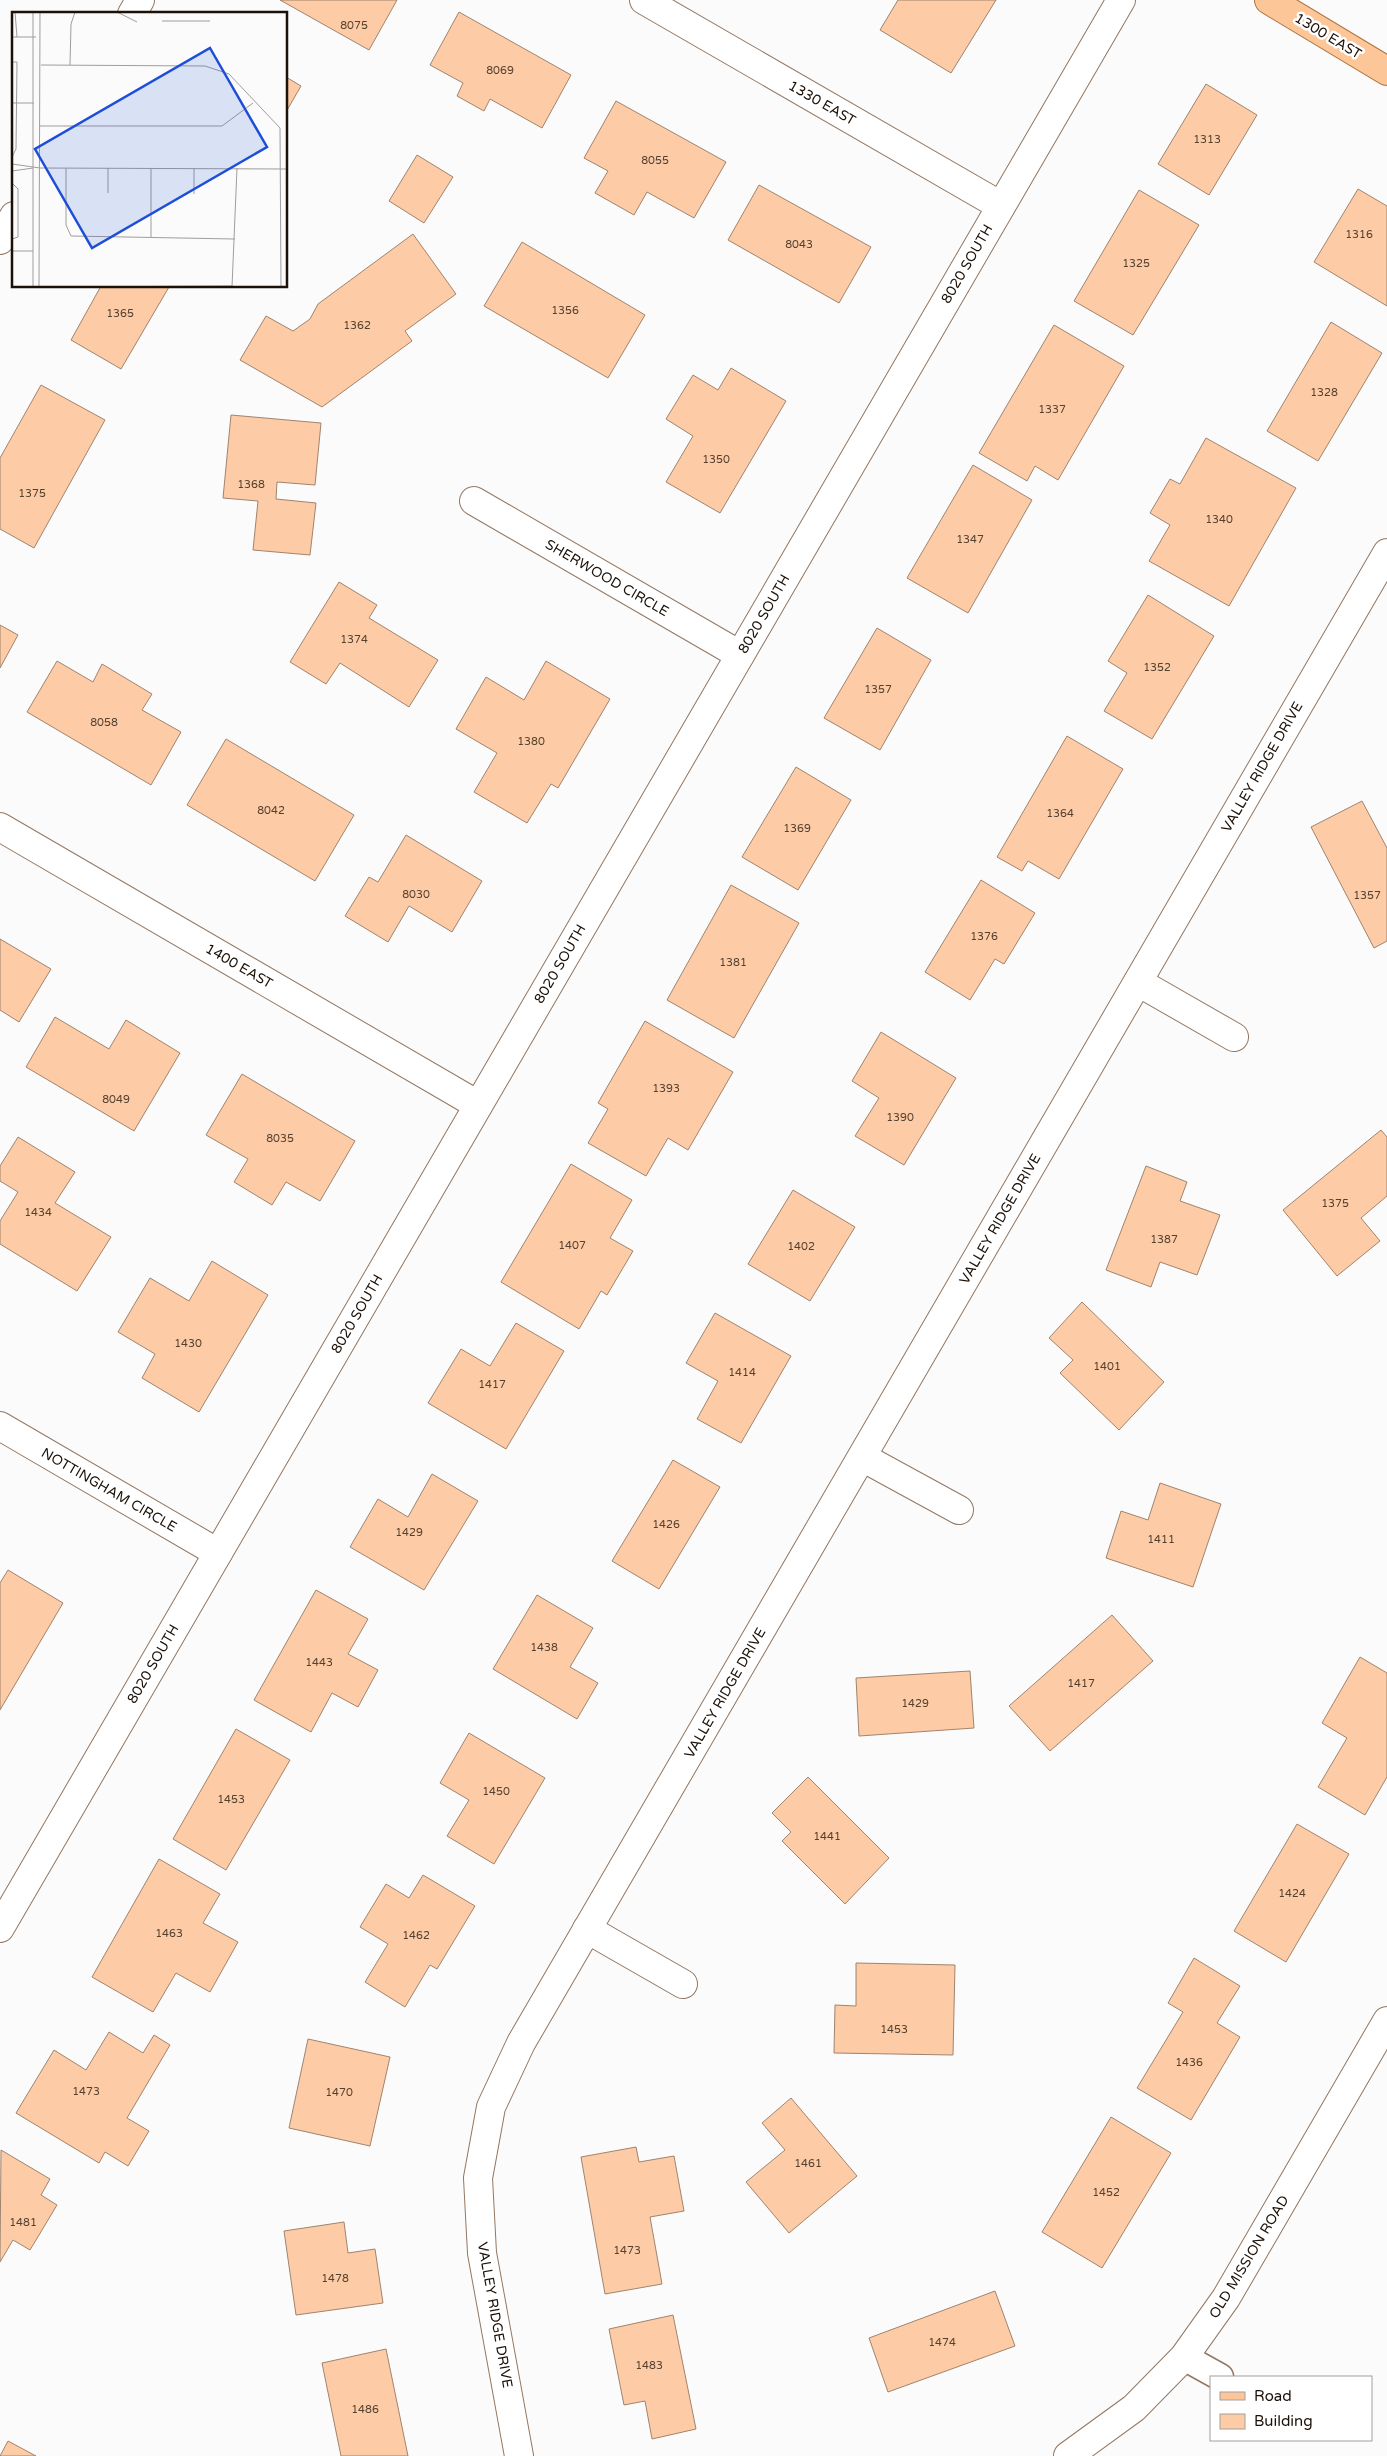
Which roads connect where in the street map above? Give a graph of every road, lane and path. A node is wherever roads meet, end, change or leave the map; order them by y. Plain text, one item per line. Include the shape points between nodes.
1 (140, 0) edge
2 (644, 0) edge
3 (1120, 0) edge
4 (1269, 0) edge
5 (133, 12) edge
6 (1387, 71) edge
7 (1001, 206) junction
8 (12, 219) edge
9 (0, 240) edge
10 (474, 501) dead end
11 (1387, 553) edge
12 (740, 655) junction
13 (0, 827) edge
14 (1138, 982) junction
15 (1234, 1037) dead end
16 (478, 1105) junction
17 (0, 1426) edge
18 (862, 1457) junction
19 (959, 1510) dead end
20 (218, 1553) junction
21 (0, 1928) edge
22 (587, 1929) junction
23 (683, 1984) dead end
24 (1387, 2021) edge
25 (1184, 2357) junction
26 (1218, 2376) edge
27 (519, 2456) edge
28 (1068, 2456) edge

1 - 5 street
2 - 7 street, 1330 EAST
3 - 7 street, 8020 SOUTH
4 - 6 main road, 1300 EAST
7 - 12 street, 8020 SOUTH
8 - 9 street
10 - 12 street, SHERWOOD CIRCLE
11 - 14 street, VALLEY RIDGE DRIVE
12 - 16 street, 8020 SOUTH
13 - 16 street, 1400 EAST
14 - 15 street
14 - 18 street, VALLEY RIDGE DRIVE
16 - 20 street, 8020 SOUTH
17 - 20 street, NOTTINGHAM CIRCLE
18 - 19 street
18 - 22 street, VALLEY RIDGE DRIVE
20 - 21 street, 8020 SOUTH
22 - 23 street
22 - 27 street, VALLEY RIDGE DRIVE via 521,2043 491,2107 478,2178 482,2253
24 - 25 street, OLD MISSION ROAD via 1226,2298
25 - 26 lane
25 - 28 street, OLD MISSION ROAD via 1134,2408

